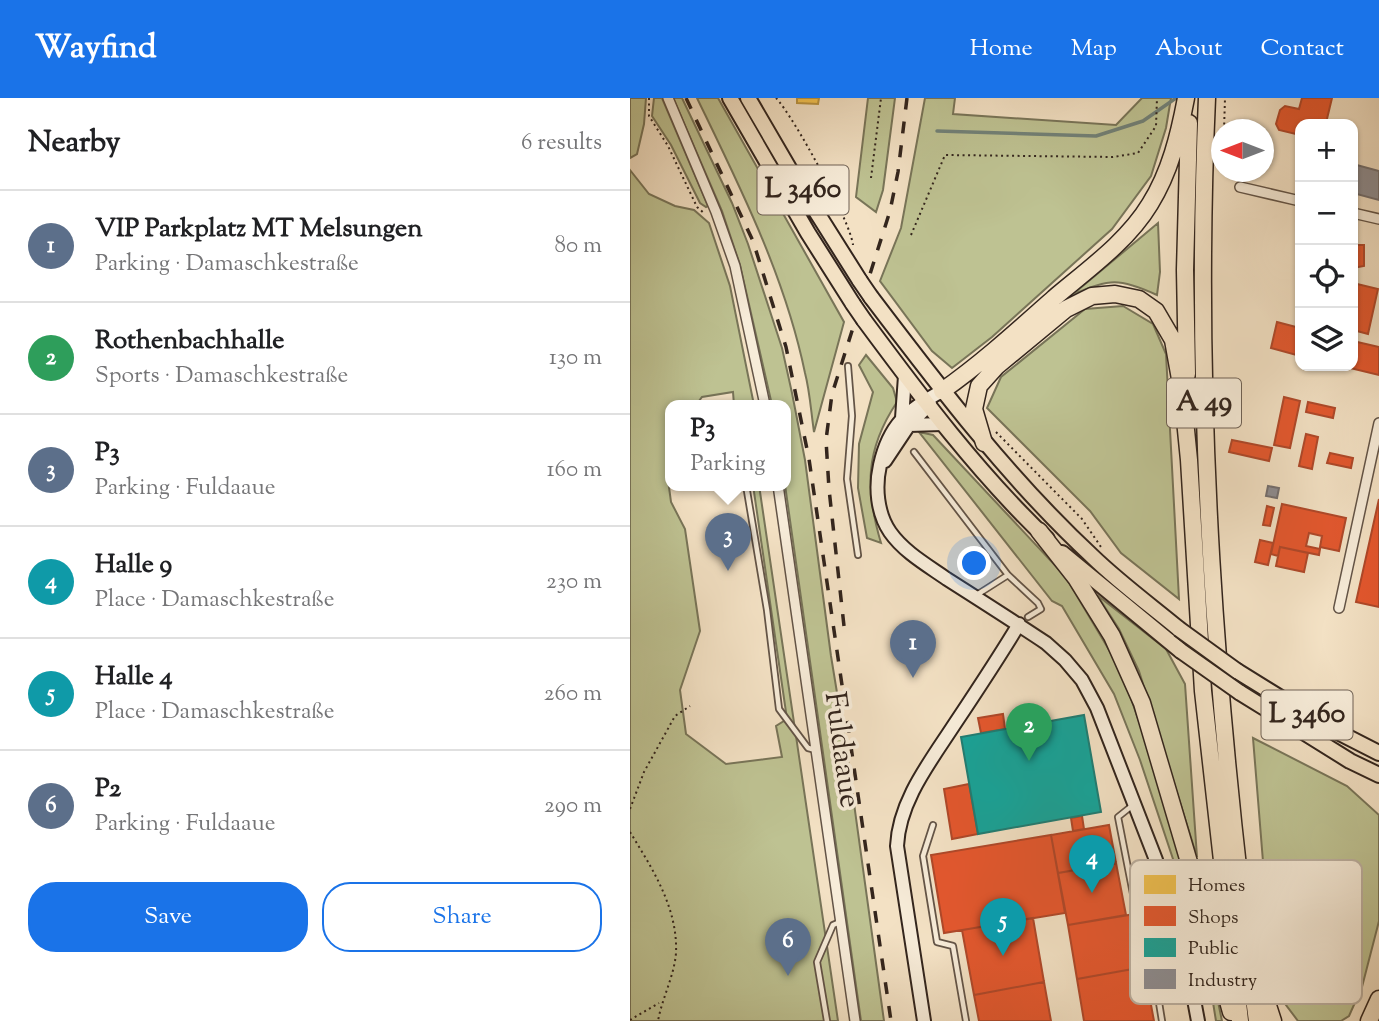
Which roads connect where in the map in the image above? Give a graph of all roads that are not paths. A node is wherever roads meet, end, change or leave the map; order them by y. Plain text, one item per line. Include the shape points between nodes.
1 (668, 98) edge
2 (730, 98) edge
3 (748, 98) edge
4 (1188, 98) edge
5 (1207, 98) edge
6 (1240, 187) dead end
7 (1295, 200) edge
8 (1358, 214) edge
9 (1379, 219) edge
10 (848, 366) dead end
11 (905, 376) junction
12 (942, 391) junction
13 (764, 400) edge
14 (926, 404) junction
15 (906, 421) junction
16 (942, 424) junction
17 (1379, 424) edge
18 (984, 443) junction
19 (914, 452) dead end
20 (1189, 460) junction
21 (747, 491) edge
22 (779, 491) edge
23 (1039, 531) junction
24 (858, 555) dead end
25 (1008, 575) junction
26 (975, 597) junction
27 (1339, 608) dead end
28 (1023, 621) junction
29 (817, 751) junction
30 (1379, 753) edge
31 (1379, 775) edge
32 (1134, 804) junction
33 (933, 825) dead end
34 (1156, 860) edge
35 (1188, 860) edge
36 (1222, 860) edge
37 (1238, 860) edge
38 (1130, 878) edge
39 (841, 921) junction
40 (1379, 999) edge
41 (1229, 1004) edge
42 (1265, 1004) edge
43 (827, 1021) edge
44 (855, 1021) edge
45 (924, 1021) edge
46 (966, 1021) edge
47 (1234, 1021) edge
48 (1273, 1021) edge
49 (1369, 1021) edge

1 - 13 street via 735,266
2 - 11 main road, L 3460, bridge via 808,233
3 - 12 main road, L 3460, bridge via 871,298
4 - 12 highway via 1169,164 1136,224
4 - 20 highway, A 49
5 - 37 highway, A 49 via 1202,284 1208,498 1222,708
6 - 7 street
8 - 9 street
10 - 24 lane via 852,416 847,480
11 - 14 main road, L 3460
11 - 15 street
12 - 14 street
12 - 18 main road, L 3460
14 - 15 street
14 - 16 main road, L 3460
15 - 16 street
15 - 26 street via 878,473 883,517 889,531 913,556
16 - 23 main road, L 3460
17 - 27 street
18 - 20 highway via 974,401 987,375 1066,309 1092,296 1115,294 1148,304 1167,327 1176,354
18 - 30 main road, L 3460, bridge via 1092,557 1179,629 1237,671
19 - 25 lane
20 - 36 highway, A 49 via 1203,691
21 - 29 lane via 779,709 808,748
22 - 29 street, Fuldaaue
23 - 31 main road, L 3460, bridge via 1181,651 1239,692
23 - 35 highway via 1076,578 1112,636 1142,703
25 - 26 lane
25 - 28 lane via 1041,609
26 - 28 street
28 - 32 street via 1082,680
28 - 45 street via 928,766 898,826 897,846
29 - 39 street, Fuldaaue
32 - 34 street
32 - 38 lane via 1118,817
33 - 46 lane via 923,856 937,942 953,946
39 - 43 lane via 833,925 817,961
39 - 44 street, Fuldaaue
40 - 49 highway
41 - 47 highway
42 - 48 highway

